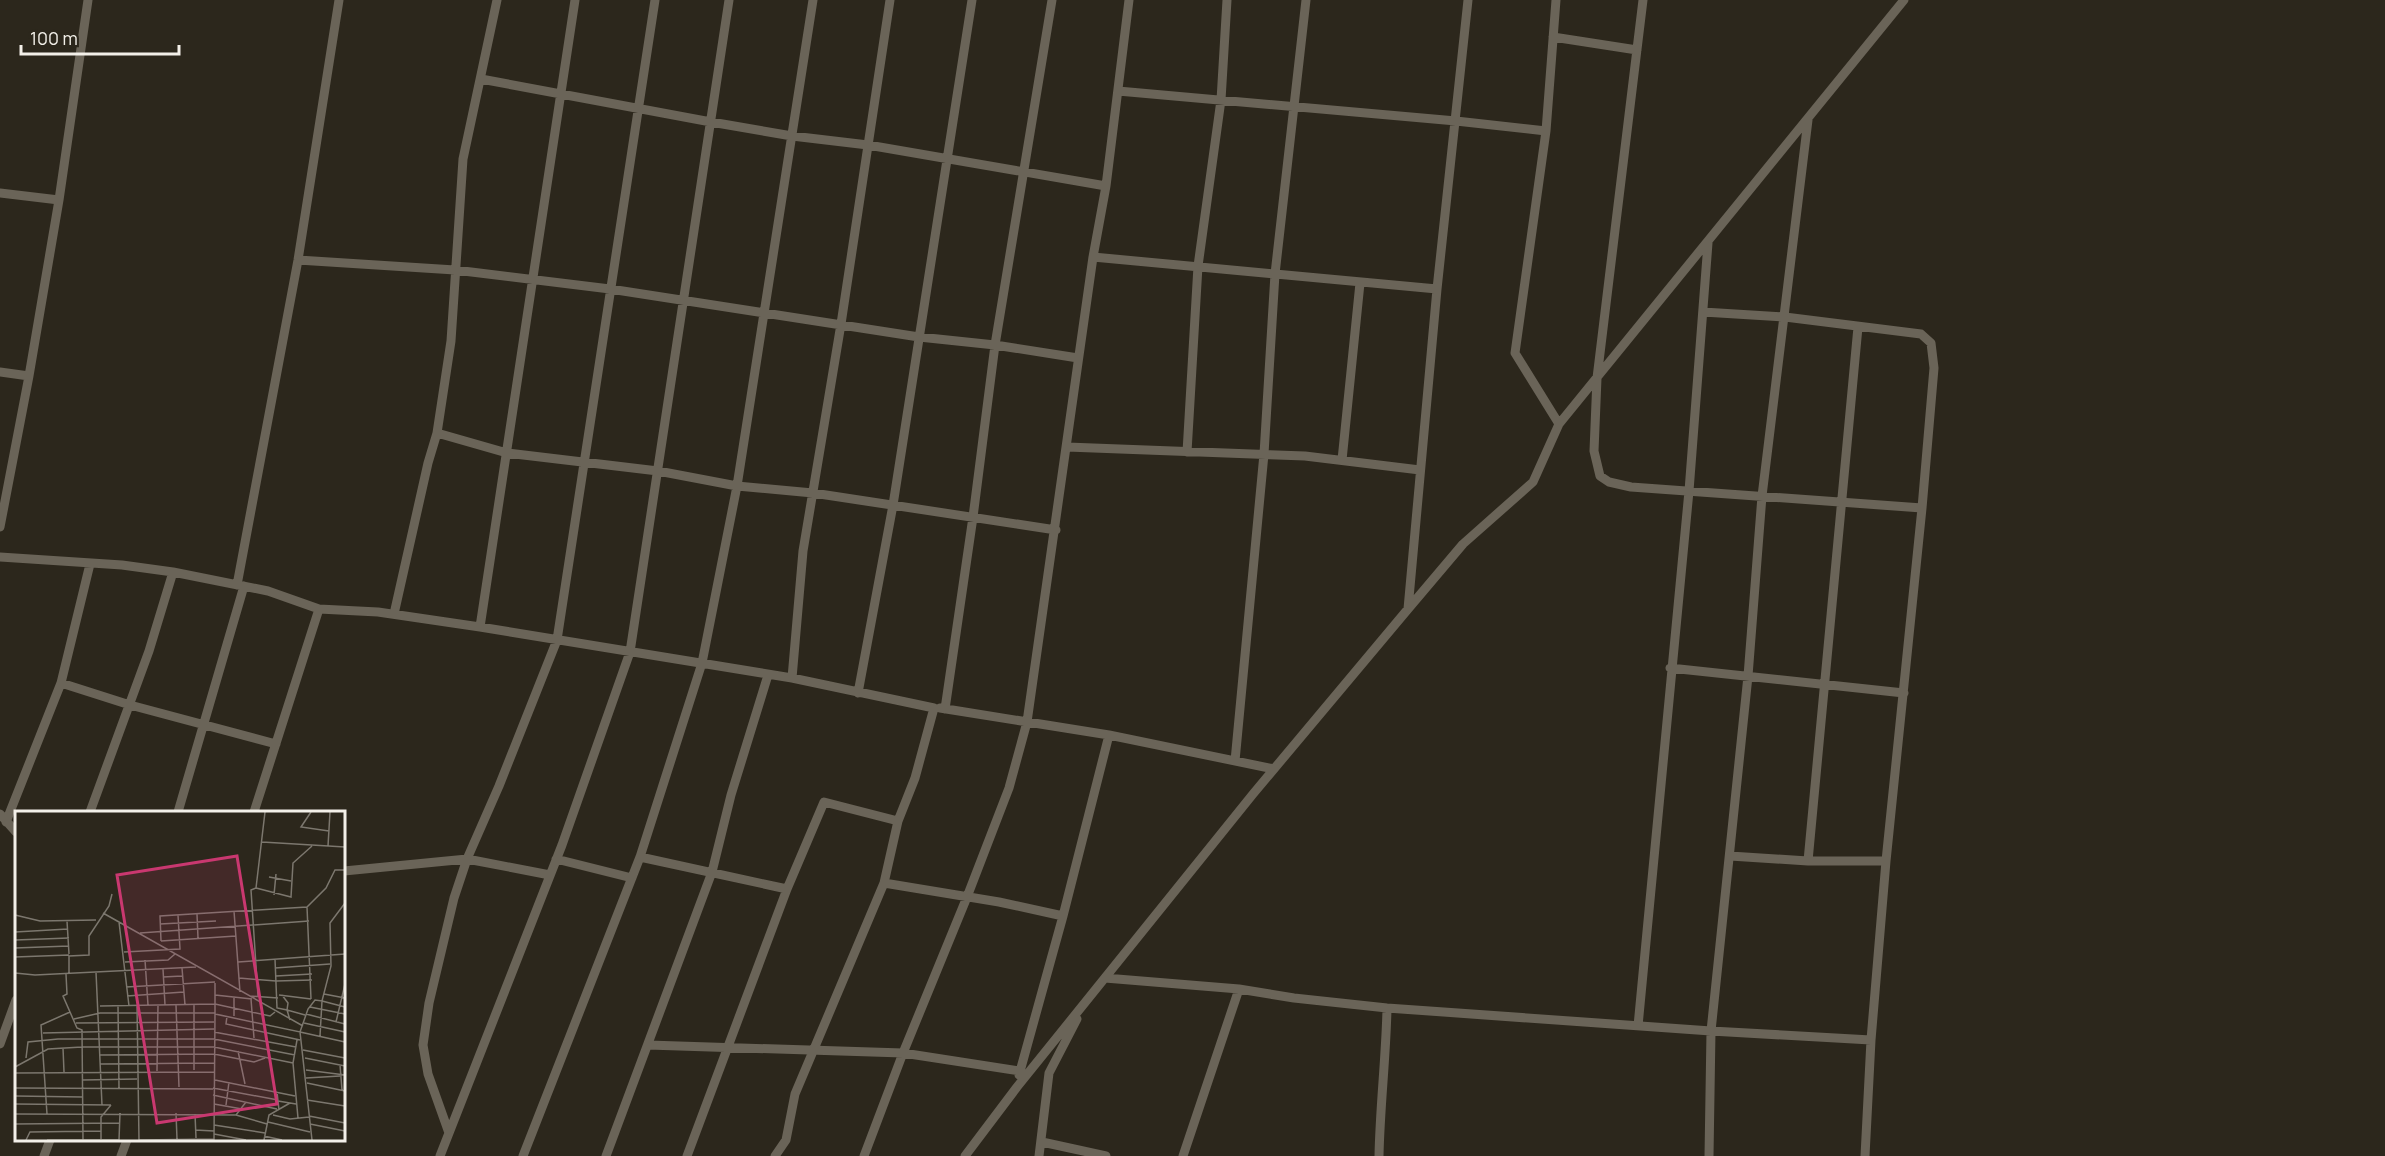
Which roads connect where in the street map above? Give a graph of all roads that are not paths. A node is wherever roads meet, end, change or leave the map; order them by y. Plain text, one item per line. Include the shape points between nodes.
1 (88, 0) edge
2 (339, 0) edge
3 (496, 0) edge
4 (575, 0) edge
5 (655, 0) edge
6 (729, 0) edge
7 (813, 0) edge
8 (890, 0) edge
9 (972, 0) edge
10 (1052, 0) edge
11 (1130, 0) edge
12 (1227, 0) edge
13 (1306, 0) edge
14 (1468, 0) edge
15 (1556, 0) edge
16 (1643, 0) edge
17 (1904, 0) edge
18 (1553, 37) junction
19 (1637, 50) junction
20 (481, 80) junction
21 (1118, 91) junction
22 (561, 95) junction
23 (1221, 100) junction
24 (1294, 106) junction
25 (638, 108) junction
26 (1808, 120) junction
27 (1456, 121) junction
28 (711, 122) junction
29 (1546, 131) junction
30 (792, 136) junction
31 (868, 145) junction
32 (947, 158) junction
33 (1023, 171) junction
34 (1106, 186) junction
35 (0, 193) edge
36 (58, 200) junction
37 (1708, 243) junction
38 (1093, 257) junction
39 (298, 260) junction
40 (1198, 266) junction
41 (455, 270) junction
42 (1275, 274) junction
43 (534, 280) junction
44 (1360, 282) junction
45 (610, 289) junction
46 (1437, 289) junction
47 (685, 300) junction
48 (764, 312) junction
49 (1703, 312) junction
50 (1785, 317) junction
51 (841, 324) junction
52 (1858, 327) junction
53 (918, 336) junction
54 (995, 345) junction
55 (1078, 358) junction
56 (0, 372) edge
57 (29, 376) junction
58 (1597, 378) junction
59 (1559, 424) junction
60 (437, 434) junction
61 (1067, 447) junction
62 (1187, 452) junction
63 (507, 453) junction
64 (1264, 454) junction
65 (1342, 460) junction
66 (584, 464) junction
67 (1420, 470) junction
68 (658, 471) junction
69 (737, 486) junction
70 (1689, 491) junction
71 (813, 493) junction
72 (1762, 496) junction
73 (1842, 502) junction
74 (893, 505) junction
75 (1922, 508) junction
76 (973, 517) junction
77 (0, 527) edge
78 (1056, 530) junction
79 (0, 557) edge
80 (90, 564) junction
81 (174, 572) junction
82 (241, 585) junction
83 (319, 609) junction
84 (1408, 609) junction
85 (394, 615) junction
86 (480, 627) junction
87 (557, 640) junction
88 (630, 652) junction
89 (702, 663) junction
90 (1670, 668) junction
91 (768, 675) junction
92 (1748, 676) junction
93 (792, 678) junction
94 (61, 683) junction
95 (1824, 685) junction
96 (858, 693) junction
97 (1904, 693) junction
98 (130, 705) junction
99 (934, 708) junction
100 (945, 709) junction
101 (1027, 722) junction
102 (204, 725) junction
103 (1109, 735) junction
104 (276, 744) junction
105 (1234, 760) junction
106 (1274, 769) junction
107 (91, 811) edge
108 (179, 811) edge
109 (255, 811) edge
110 (3, 818) edge
111 (898, 821) junction
112 (15, 831) edge
113 (1731, 856) junction
114 (640, 857) junction
115 (466, 859) junction
116 (556, 859) junction
117 (1808, 861) junction
118 (1886, 861) junction
119 (345, 871) edge
120 (712, 872) junction
121 (550, 875) junction
122 (632, 878) junction
123 (884, 883) junction
124 (787, 889) junction
125 (967, 897) junction
126 (1063, 916) junction
127 (1105, 978) junction
128 (1239, 988) junction
129 (1088, 999) junction
130 (15, 1003) edge
131 (1387, 1008) junction
132 (1638, 1026) junction
133 (1711, 1031) junction
134 (1871, 1040) junction
135 (0, 1044) edge
136 (648, 1045) junction
137 (727, 1048) junction
138 (814, 1050) junction
139 (903, 1053) junction
140 (1020, 1071) junction
141 (1017, 1087) junction
142 (449, 1133) junction
143 (50, 1141) edge
144 (127, 1141) edge
145 (1042, 1142) junction
146 (44, 1156) edge
147 (121, 1156) edge
148 (440, 1156) edge
149 (523, 1156) edge
150 (606, 1156) edge
151 (687, 1156) edge
152 (775, 1156) edge
153 (864, 1156) edge
154 (965, 1156) edge
155 (1039, 1156) edge
156 (1106, 1156) edge
157 (1183, 1156) edge
158 (1379, 1156) edge
159 (1709, 1156) edge
160 (1865, 1156) edge

1 - 36 street
2 - 39 street
3 - 20 street
4 - 22 street
5 - 25 street
6 - 28 street
7 - 30 street
8 - 31 street
9 - 32 street
10 - 33 street
11 - 21 street
12 - 23 street
13 - 24 street
14 - 27 street
15 - 18 street
16 - 19 street
17 - 26 street
18 - 19 street
18 - 29 street
19 - 58 street
20 - 22 street
20 - 41 street via 463,159
21 - 23 street
21 - 34 street
22 - 25 street
22 - 43 street
23 - 24 street
23 - 40 street
24 - 27 street
24 - 42 street
25 - 28 street
25 - 45 street
26 - 37 street
26 - 50 street
27 - 29 street
27 - 46 street
28 - 30 street
28 - 47 street
29 - 59 street via 1515,353
30 - 31 street
30 - 48 street
31 - 32 street
31 - 51 street
32 - 33 street
32 - 53 street
33 - 34 street
33 - 54 street
34 - 38 street
35 - 36 street
36 - 57 street
37 - 49 street
37 - 58 street
38 - 40 street
38 - 55 street
39 - 41 street
39 - 82 street
40 - 42 street
40 - 62 street
41 - 43 street
41 - 60 street via 451,341
42 - 44 street
42 - 64 street
43 - 45 street
43 - 63 street
44 - 46 street
44 - 65 street
45 - 47 street
45 - 66 street
46 - 67 street
47 - 48 street
47 - 68 street
48 - 51 street
48 - 69 street
49 - 50 street
49 - 70 street
50 - 52 street
50 - 72 street
51 - 53 street
51 - 71 street
52 - 73 street
52 - 75 street via 1921,334 1931,343 1934,368
53 - 54 street
53 - 74 street
54 - 55 street
54 - 76 street
55 - 61 street
56 - 57 street
57 - 77 street
58 - 59 street
58 - 70 street via 1594,451 1600,476 1631,487
59 - 84 street via 1533,482 1463,544
60 - 63 street
60 - 85 street
61 - 62 street
61 - 78 street
62 - 64 street
63 - 66 street
63 - 86 street
64 - 65 street
64 - 105 street
65 - 67 street
66 - 68 street
66 - 87 street
67 - 84 street
68 - 69 street
68 - 88 street
69 - 71 street
69 - 89 street
70 - 72 street
70 - 90 street
71 - 74 street
71 - 93 street via 803,551
72 - 73 street
72 - 92 street
73 - 75 street
73 - 95 street
74 - 76 street
74 - 96 street
75 - 97 street
76 - 78 street
76 - 100 street
78 - 101 street
79 - 80 street
80 - 81 street
80 - 94 street
81 - 82 street
81 - 98 street
82 - 83 street
82 - 102 street
83 - 85 street
83 - 104 street
84 - 106 street
85 - 86 street
86 - 87 street
87 - 88 street
87 - 115 street
88 - 89 street
88 - 116 street
89 - 91 street
89 - 114 street
90 - 92 street
90 - 132 street
91 - 93 street
91 - 120 street
92 - 95 street
92 - 113 street
93 - 96 street
94 - 98 street
94 - 110 street
95 - 97 street
95 - 117 street
96 - 99 street
97 - 118 street
98 - 102 street
98 - 107 street
99 - 100 street
99 - 111 street via 915,778
100 - 101 street
101 - 103 street
101 - 125 street via 1009,788
102 - 104 street
102 - 108 street
103 - 105 street
103 - 126 street
104 - 109 street
105 - 106 street
106 - 127 street
110 - 112 street
111 - 123 street
111 - 124 street via 824,802
113 - 117 street
113 - 133 street
114 - 120 street
114 - 122 street
115 - 119 street
115 - 121 street
115 - 142 street via 429,1003 423,1045 428,1074
116 - 121 street
116 - 122 street
117 - 118 street
118 - 134 street
120 - 124 street
120 - 136 street
121 - 142 street
122 - 149 street
123 - 125 street
123 - 138 street
124 - 137 street
125 - 126 street
125 - 139 street
126 - 140 street
127 - 128 street
127 - 129 street
128 - 131 street
128 - 157 street
129 - 141 street
129 - 145 street via 1049,1073
130 - 135 street
131 - 132 street
131 - 158 street
132 - 133 street
133 - 134 street
133 - 159 street
134 - 160 street
136 - 137 street
136 - 150 street
137 - 138 street
137 - 151 street
138 - 139 street
138 - 152 street via 795,1094 786,1140
139 - 140 street
139 - 153 street
140 - 141 street
141 - 154 street
142 - 148 street
143 - 146 street
144 - 147 street
145 - 155 street
145 - 156 street

